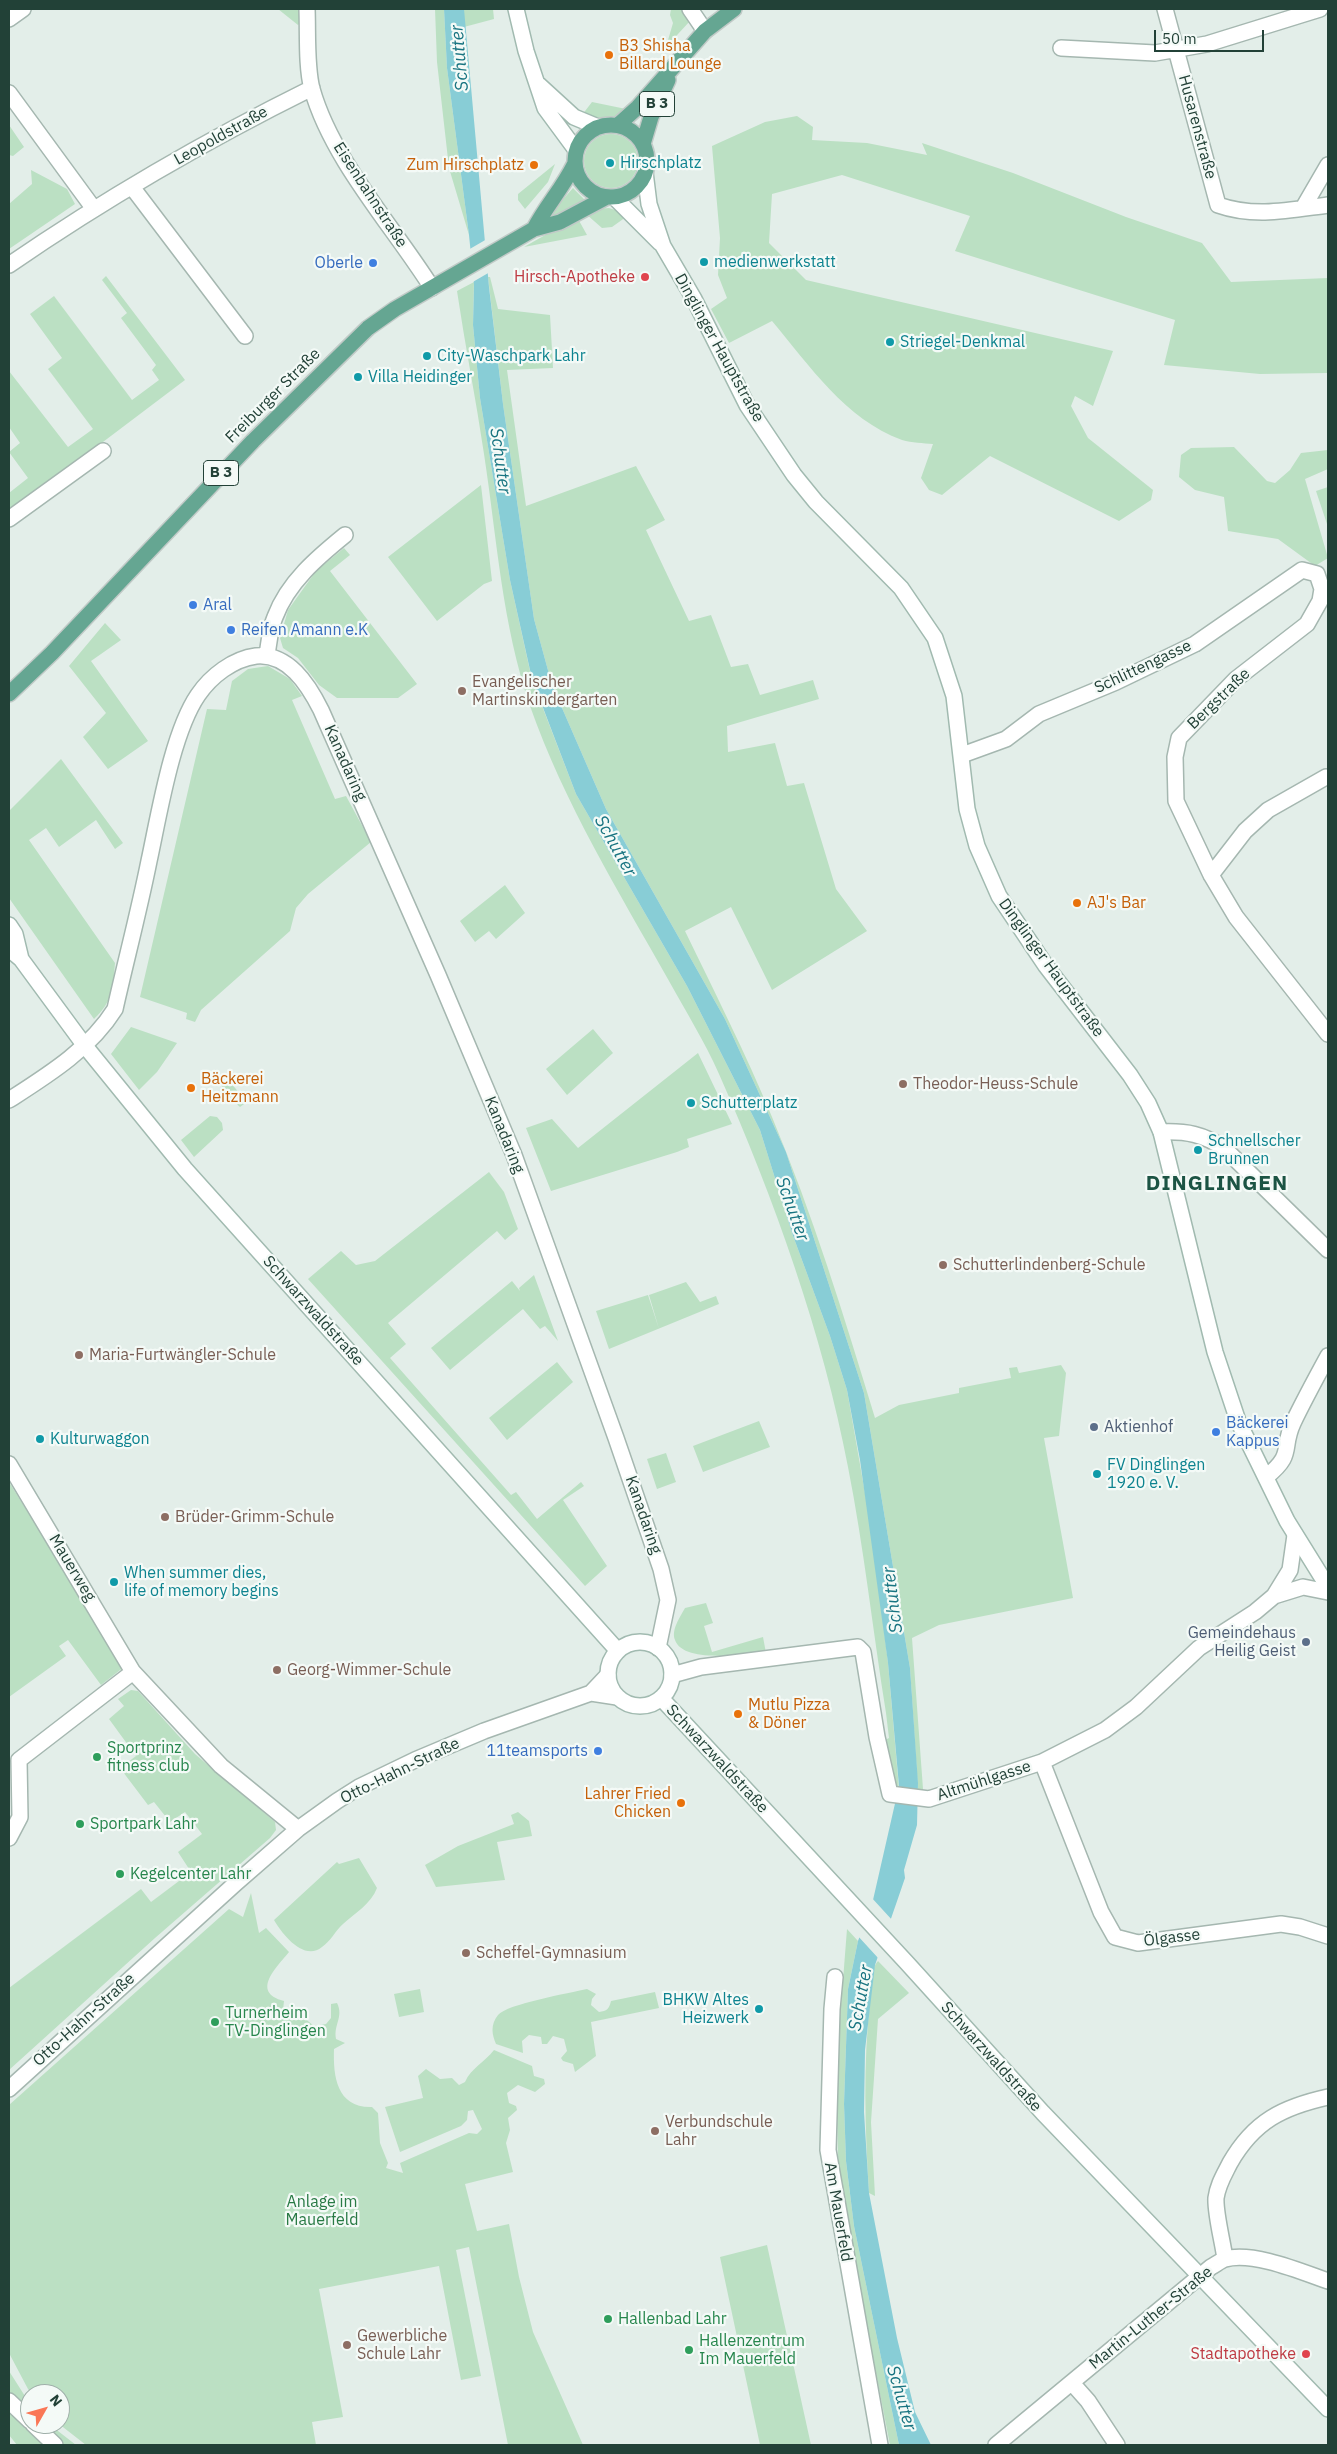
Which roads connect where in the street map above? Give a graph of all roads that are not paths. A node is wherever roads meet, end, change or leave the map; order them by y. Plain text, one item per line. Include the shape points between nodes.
1 (23, 9) edge
2 (307, 9) edge
3 (516, 9) edge
4 (690, 9) edge
5 (734, 9) edge
6 (1165, 9) edge
7 (1320, 9) edge
8 (9, 19) edge
9 (705, 31) junction
10 (1061, 48) dead end
11 (1177, 49) junction
12 (675, 65) junction
13 (538, 84) junction
14 (312, 88) junction
15 (9, 93) edge
16 (618, 126) junction
17 (598, 127) junction
18 (643, 144) junction
19 (575, 158) junction
20 (1328, 165) edge
21 (645, 172) junction
22 (132, 187) junction
23 (611, 197) junction
24 (1328, 205) edge
25 (1303, 208) junction
26 (94, 209) junction
27 (534, 229) junction
28 (663, 246) junction
29 (9, 265) edge
30 (432, 288) junction
31 (245, 336) dead end
32 (103, 451) dead end
33 (9, 519) edge
34 (345, 535) dead end
35 (1317, 574) joint
36 (267, 655) junction
37 (9, 694) edge
38 (962, 755) junction
39 (1326, 777) dead end
40 (1211, 875) junction
41 (9, 925) edge
42 (9, 949) edge
43 (21, 959) junction
44 (1328, 1034) edge
45 (86, 1046) junction
46 (9, 1100) edge
47 (1161, 1132) junction
48 (1328, 1250) edge
49 (1328, 1356) edge
50 (9, 1464) edge
51 (1266, 1477) junction
52 (1295, 1534) junction
53 (1328, 1587) edge
54 (1328, 1592) edge
55 (1274, 1596) junction
56 (658, 1648) junction
57 (618, 1651) junction
58 (133, 1672) junction
59 (608, 1675) junction
60 (672, 1675) junction
61 (591, 1694) junction
62 (617, 1696) junction
63 (661, 1698) junction
64 (1042, 1762) junction
65 (298, 1830) junction
66 (9, 1838) edge
67 (1328, 1936) edge
68 (835, 1977) dead end
69 (9, 2089) edge
70 (1328, 2097) edge
71 (1225, 2259) junction
72 (1200, 2278) junction
73 (1328, 2281) edge
74 (1072, 2383) junction
75 (9, 2401) edge
76 (1328, 2409) edge
77 (20, 2411) edge
78 (43, 2434) edge
79 (55, 2445) edge
80 (880, 2445) edge
81 (996, 2445) edge
82 (1117, 2445) edge

1 - 8 street
2 - 14 street, Eisenbahnstraße
3 - 13 street
4 - 9 street
5 - 9 main road, B 3
6 - 11 street, Husarenstraße
7 - 11 street via 1207,44
9 - 12 main road, B 3
10 - 11 street via 1155,53
11 - 25 street, Husarenstraße via 1218,205 1260,214
12 - 16 main road, B 3
12 - 18 main road, B 3 via 651,117
13 - 17 street via 574,117
13 - 19 street via 545,108
14 - 22 street, Leopoldstraße via 261,113
14 - 30 street, Eisenbahnstraße via 331,136 350,169
15 - 26 street
16 - 17 main road, B 3
16 - 18 main road
17 - 19 main road, B 3 via 588,133
18 - 21 main road, B 3 via 647,158
19 - 23 main road via 578,177 585,187 595,194
19 - 27 main road, Freiburger Straße / B 3 via 561,191
20 - 25 street
21 - 23 main road, B 3 via 634,189
21 - 28 street, Dinglinger Hauptstraße via 649,204
22 - 26 street, Leopoldstraße
22 - 31 street
23 - 27 main road, Freiburger Straße / B 3 via 560,222
23 - 28 street, Dinglinger Hauptstraße
24 - 25 street
26 - 29 street, Leopoldstraße
27 - 30 main road, Freiburger Straße / B 3
28 - 38 street, Dinglinger Hauptstraße via 694,299 747,405 794,475 816,502 901,588 935,638 954,696
30 - 37 main road, Freiburger Straße / B 3 via 368,328 336,357
32 - 33 street
34 - 36 street via 310,564 288,592 274,617
35 - 38 street, Schlittengasse via 1302,570 1195,644 1039,714 1006,740
35 - 40 street, Bergstraße via 1322,589 1320,602 1307,624 1236,679 1180,738 1175,757 1176,801
36 - 45 street via 243,658 211,680 187,716 155,828 115,1009
36 - 56 street, Kanadaring via 297,672 321,710 514,1155 661,1569 668,1600
38 - 47 street, Dinglinger Hauptstraße via 968,810 977,846 999,896 1046,966 1130,1075
39 - 40 street via 1268,810 1245,831
40 - 44 street, Bergstraße via 1236,917
41 - 43 street, Schwarzwaldstraße via 15,934
42 - 43 street, Schwarzwaldstraße
43 - 45 street, Schwarzwaldstraße
45 - 46 street
45 - 57 street, Schwarzwaldstraße via 185,1169
47 - 48 street via 1195,1133 1225,1149
47 - 51 street, Dinglinger Hauptstraße via 1224,1382 1238,1421
49 - 51 street via 1291,1429 1287,1453
50 - 58 street, Mauerweg
51 - 52 street, Dinglinger Hauptstraße
52 - 53 street, Dinglinger Hauptstraße
52 - 55 street, Altmühlgasse via 1290,1570
54 - 55 street, Altmühlgasse via 1304,1587
55 - 64 street, Altmühlgasse via 1199,1648 1136,1707 1105,1730
56 - 57 street via 637,1642
56 - 60 street via 668,1660
57 - 59 street via 609,1666
58 - 65 street, Mauerweg via 221,1766
58 - 66 street via 19,1760 20,1817
59 - 61 street, Otto-Hahn-Straße
59 - 62 street
60 - 63 street
60 - 64 street, Altmühlgasse via 701,1667 858,1647 863,1652 877,1737 893,1794 929,1799
61 - 62 street, Otto-Hahn-Straße
61 - 65 street, Otto-Hahn-Straße via 484,1731 415,1760 359,1787
62 - 63 street via 634,1706 644,1706
63 - 72 street, Schwarzwaldstraße via 1043,2113
64 - 67 street, Ölgasse via 1101,1912 1115,1937 1138,1943 1281,1924
65 - 69 street, Otto-Hahn-Straße
68 - 80 street, Am Mauerfeld via 828,2150
70 - 71 street via 1300,2103 1265,2120 1245,2139 1219,2183 1216,2201
71 - 72 street, Martin-Luther-Straße
71 - 73 street, Martin-Luther-Straße via 1272,2262
72 - 74 street, Martin-Luther-Straße
72 - 76 street, Schwarzwaldstraße
74 - 81 street, Martin-Luther-Straße
74 - 82 street
75 - 77 street
78 - 79 street

